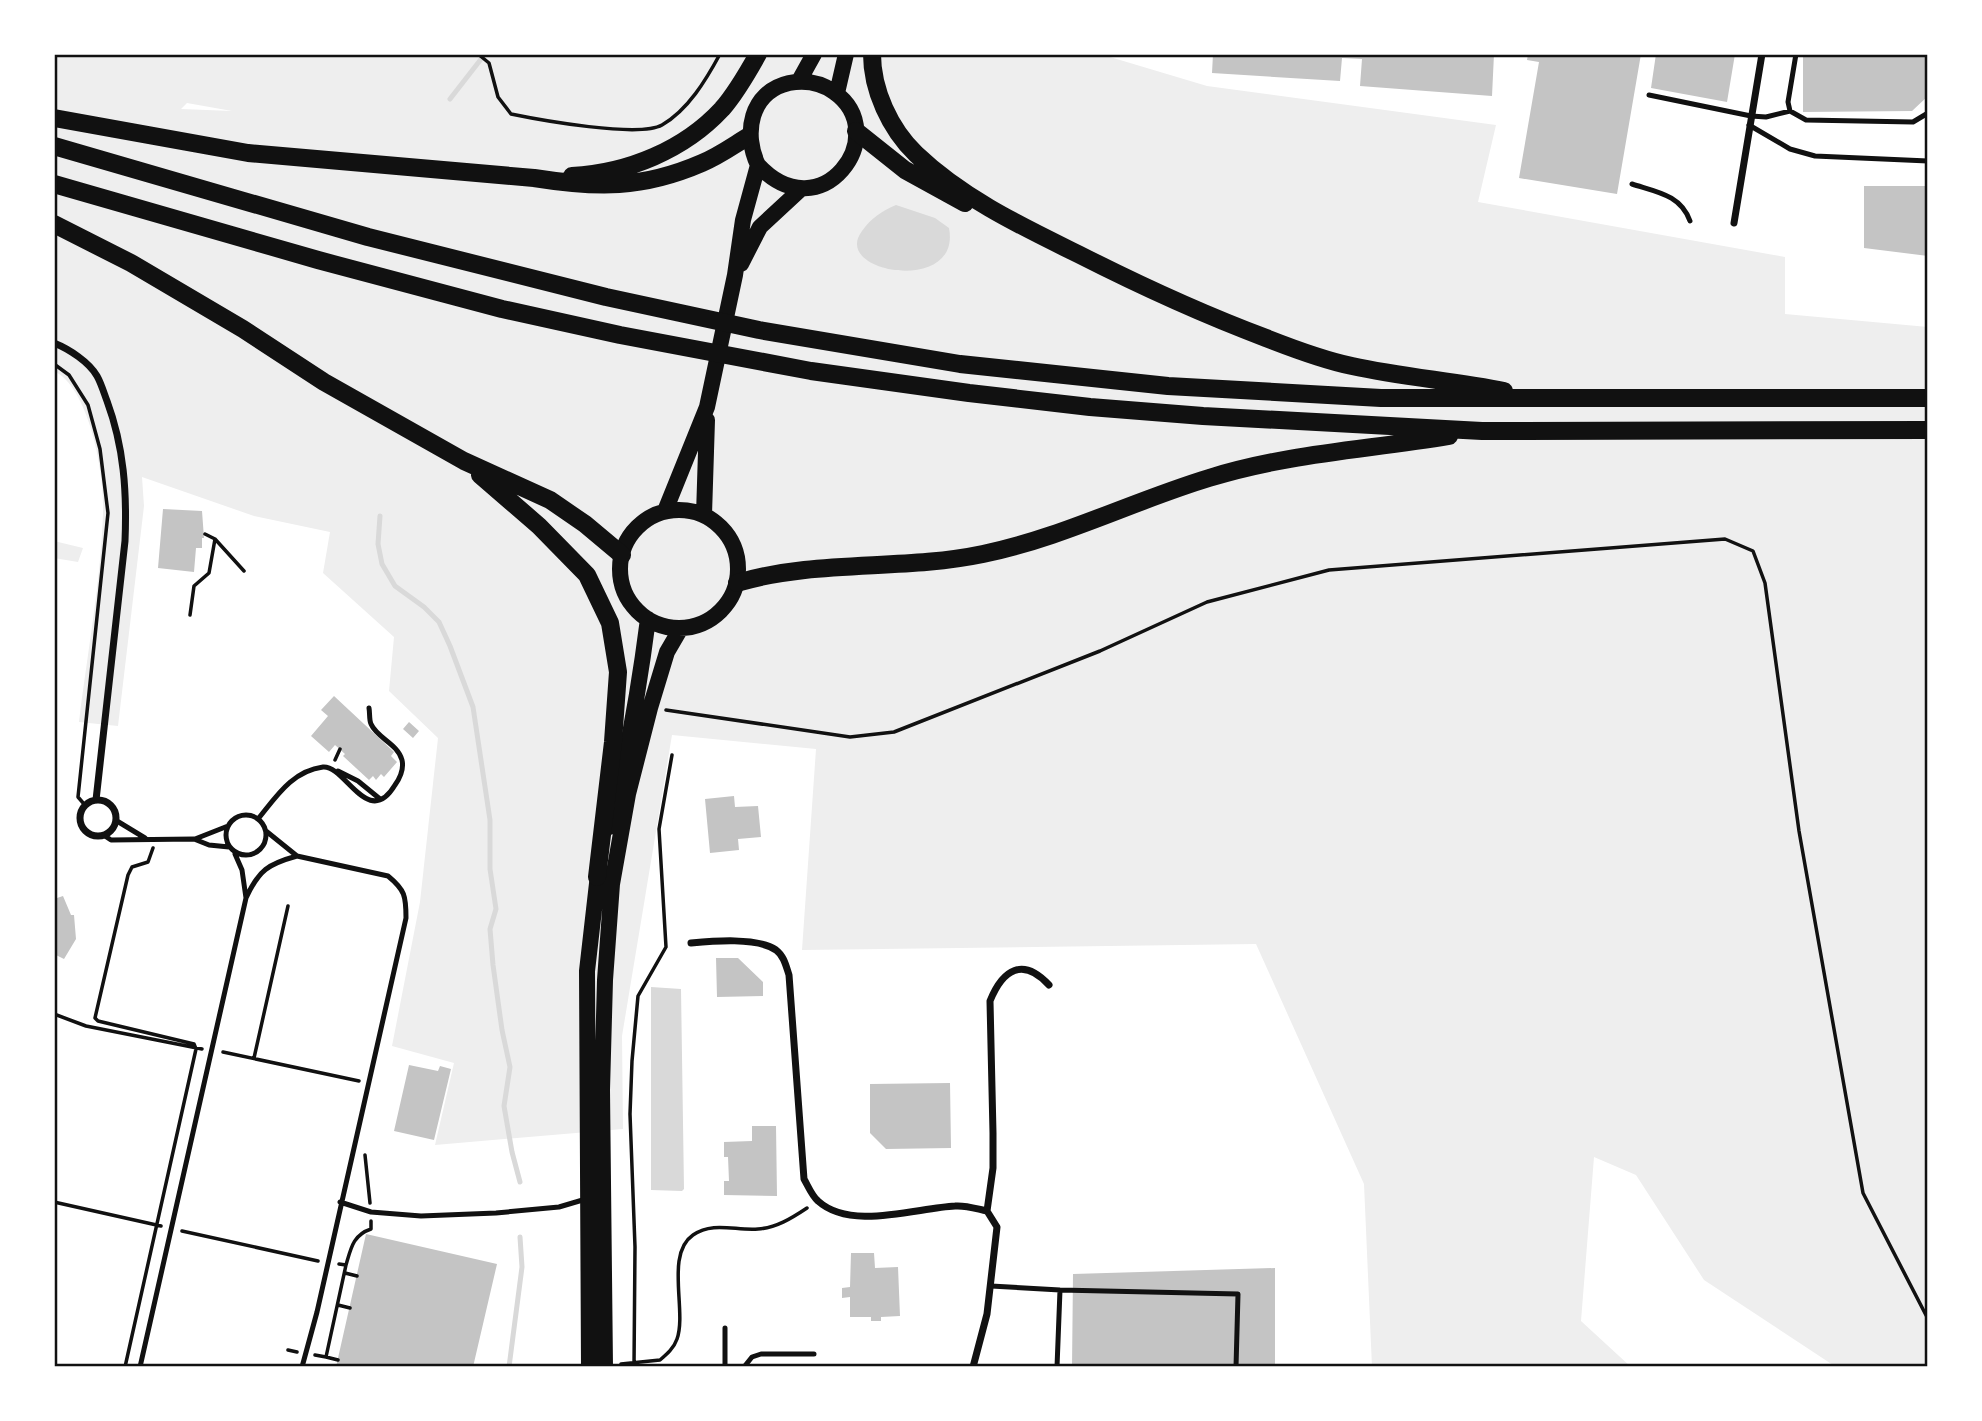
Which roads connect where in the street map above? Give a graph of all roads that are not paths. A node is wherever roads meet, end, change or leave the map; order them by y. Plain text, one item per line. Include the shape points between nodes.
1 (758, 54) edge
2 (814, 54) edge
3 (846, 54) edge
4 (872, 54) edge
5 (1762, 54) edge
6 (1796, 54) edge
7 (799, 81) junction
8 (837, 93) junction
9 (1649, 95) dead end
10 (1790, 111) junction
11 (1928, 113) edge
12 (1751, 116) junction
13 (54, 118) edge
14 (1749, 125) junction
15 (856, 131) junction
16 (749, 136) junction
17 (54, 146) edge
18 (1928, 161) edge
19 (758, 165) junction
20 (534, 178) junction
21 (54, 184) edge
22 (1632, 184) dead end
23 (801, 188) junction
24 (1002, 215) junction
25 (1690, 221) dead end
26 (1734, 223) dead end
27 (54, 224) edge
28 (735, 275) junction
29 (54, 343) edge
30 (1928, 398) edge
31 (1549, 399) junction
32 (707, 407) junction
33 (1482, 430) junction
34 (1928, 430) edge
35 (464, 461) junction
36 (665, 511) junction
37 (704, 515) junction
38 (622, 555) junction
39 (737, 583) junction
40 (648, 619) junction
41 (681, 628) junction
42 (369, 708) dead end
43 (335, 770) junction
44 (380, 799) junction
45 (96, 800) junction
46 (258, 819) junction
47 (117, 821) junction
48 (228, 826) junction
49 (266, 831) junction
50 (105, 836) junction
51 (145, 838) junction
52 (194, 839) junction
53 (231, 849) junction
54 (297, 856) junction
55 (597, 877) junction
56 (246, 898) junction
57 (691, 943) dead end
58 (1049, 985) dead end
59 (589, 1198) junction
60 (341, 1202) junction
61 (987, 1211) junction
62 (991, 1286) junction
63 (1060, 1290) junction
64 (725, 1328) dead end
65 (814, 1354) dead end
66 (596, 1366) edge
67 (140, 1367) edge
68 (302, 1367) edge
69 (725, 1367) edge
70 (744, 1367) edge
71 (973, 1367) edge
72 (1057, 1367) edge
73 (1236, 1367) edge

1 - 20 highway via 723,108 670,150 619,168
2 - 7 main road
3 - 8 main road
4 - 24 highway via 876,86 898,132 945,178
5 - 12 street
6 - 10 lane
7 - 8 main road
7 - 16 main road via 769,93 758,105
8 - 15 main road via 850,110
9 - 12 lane
10 - 11 lane via 1806,120 1913,122
10 - 12 lane
12 - 14 street
13 - 20 highway via 248,153
14 - 18 lane via 1790,149 1815,156
14 - 26 street
15 - 23 main road via 850,160 841,172 816,187
15 - 24 highway via 905,170 958,201
16 - 19 main road
16 - 20 highway via 704,163 650,181 580,185
17 - 31 highway via 381,240 759,330 960,363 1168,386 1381,398
19 - 23 main road via 769,177
19 - 28 main road
21 - 33 highway via 502,309 811,371 1090,407
22 - 25 lane via 1676,199
23 - 28 main road via 760,227
24 - 31 highway via 1207,316 1289,346 1351,366
27 - 35 highway via 142,270
28 - 32 main road
29 - 45 street via 97,375 121,449 127,499
30 - 31 highway
32 - 36 main road
32 - 37 main road
33 - 34 highway
33 - 39 highway via 1303,455 1244,468 1163,493 1055,535 968,558 780,572
35 - 38 highway via 550,500
35 - 55 highway via 587,575 610,623 618,672
36 - 37 main road
36 - 38 main road via 646,520 630,536
37 - 39 main road via 729,536 738,567
38 - 40 main road via 620,574 625,592
39 - 41 main road via 714,617
40 - 41 main road
40 - 55 main road via 620,784
41 - 66 main road via 667,652 650,708 612,884 605,980
42 - 44 lane via 371,725 402,759 401,775 390,793
43 - 44 lane
43 - 44 lane via 360,796
43 - 46 lane via 327,766 295,778
45 - 47 street via 113,806
45 - 50 street via 85,806 80,817 84,830
46 - 48 lane via 243,815
46 - 49 lane
47 - 50 street
47 - 51 lane
48 - 52 lane
48 - 53 lane
49 - 53 lane via 265,843 257,852 245,856
49 - 54 lane
50 - 51 lane via 111,840
51 - 52 lane
52 - 53 lane
53 - 56 lane via 243,870
54 - 56 lane via 272,863 255,880
54 - 60 lane via 388,876 406,898 406,918
55 - 59 main road via 587,971
56 - 67 lane
57 - 61 street via 761,944 783,958 789,975 804,1179 817,1200 834,1212 857,1216 958,1206
58 - 61 street via 1025,968 1011,971 997,983 990,1001 993,1168
59 - 60 lane via 559,1207 421,1216 371,1212
59 - 66 main road
60 - 68 lane
61 - 62 street via 997,1227
62 - 63 lane
62 - 71 street
63 - 72 lane
63 - 73 lane via 1238,1294
64 - 69 lane
65 - 70 lane via 761,1354

